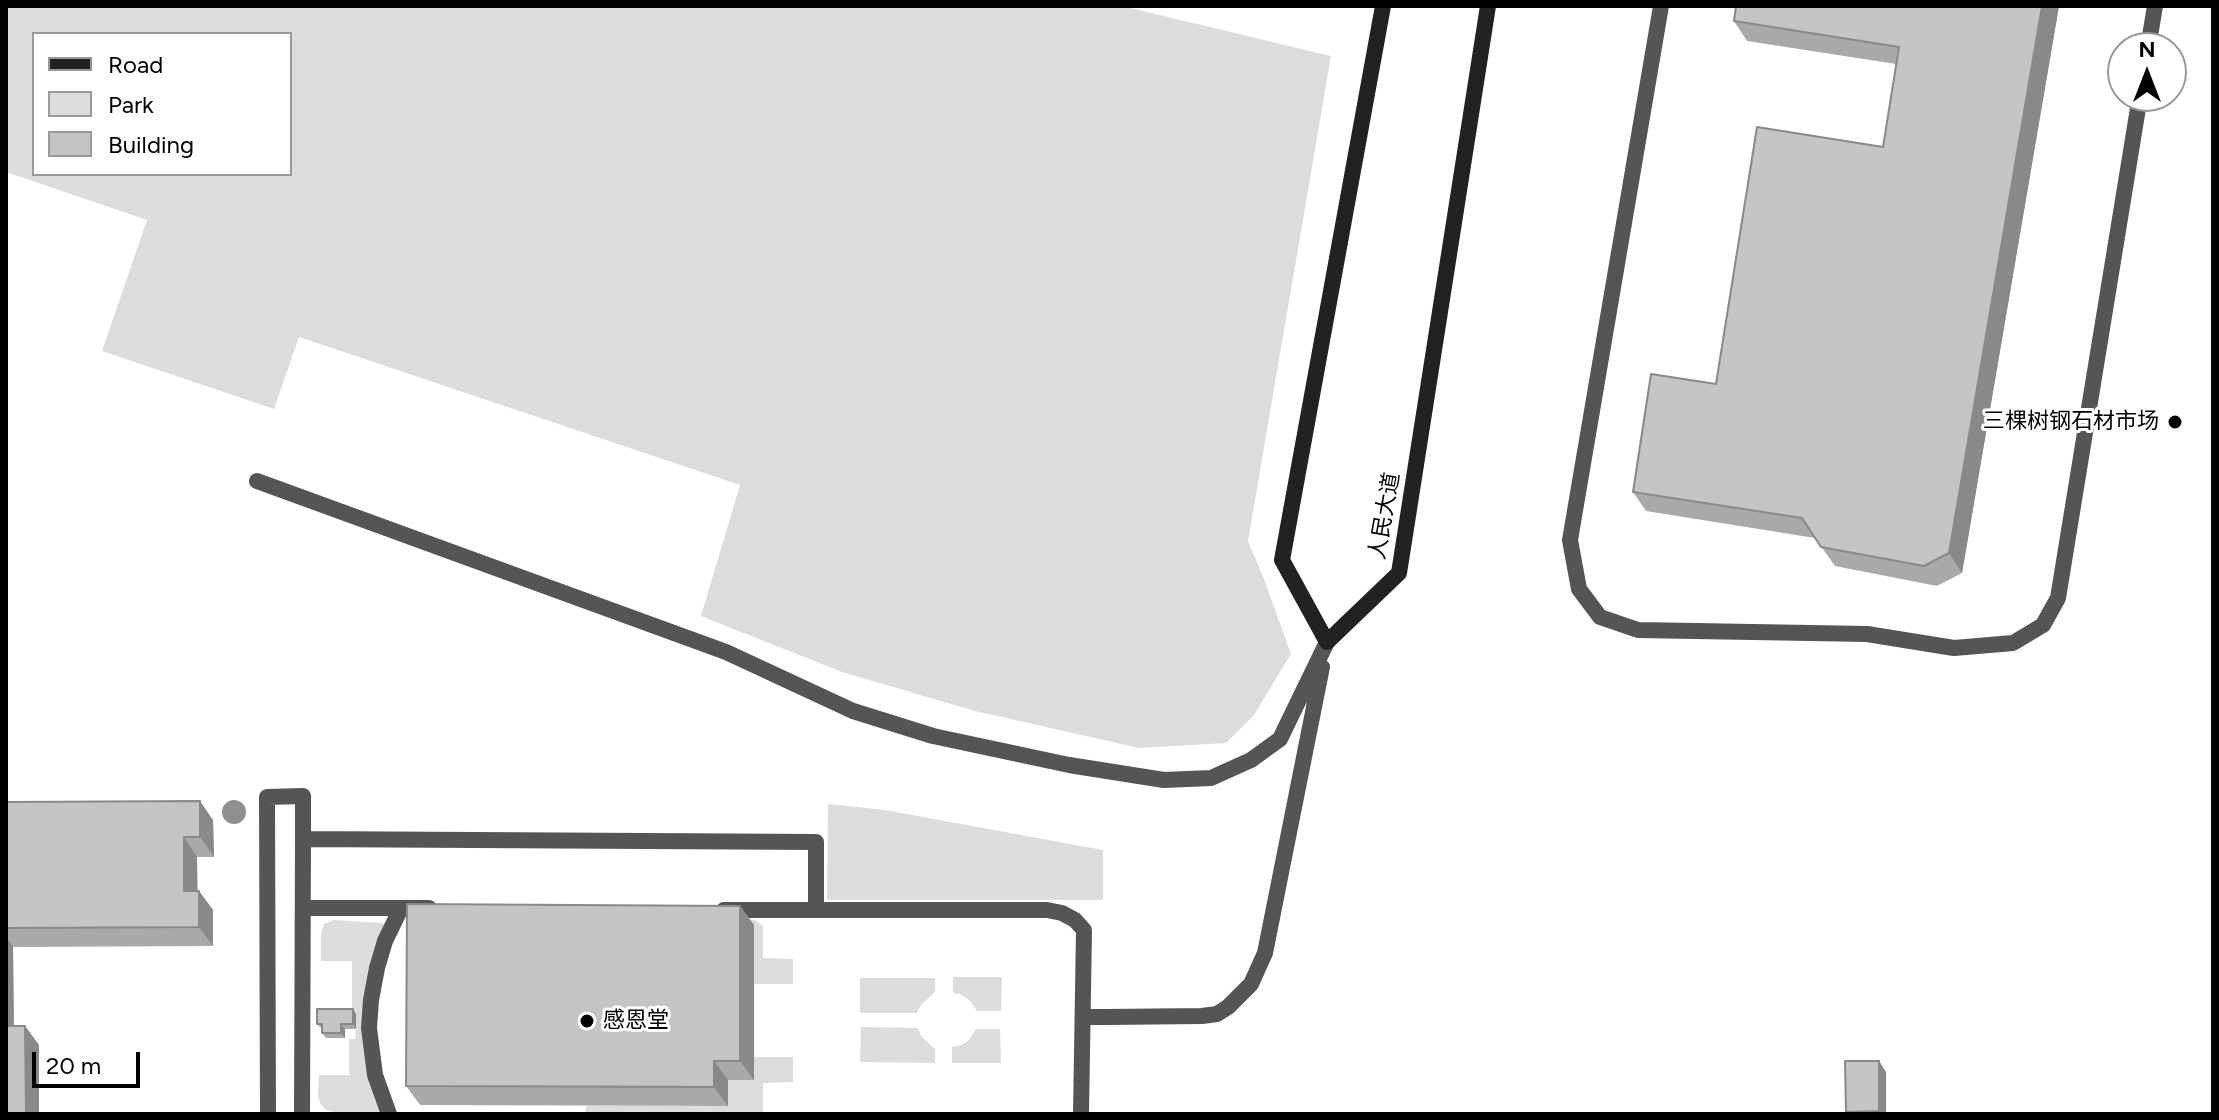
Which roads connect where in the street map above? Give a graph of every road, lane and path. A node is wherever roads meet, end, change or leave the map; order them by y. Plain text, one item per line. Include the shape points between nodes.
1 (1383, 6) edge
2 (1488, 6) edge
3 (1661, 6) edge
4 (2155, 6) edge
5 (2151, 32) edge
6 (2137, 112) edge
7 (257, 481) dead end
8 (1327, 642) junction
9 (303, 839) junction
10 (303, 908) junction
11 (401, 908) junction
12 (447, 908) edge
13 (704, 909) edge
14 (816, 910) junction
15 (1083, 1017) junction
16 (268, 1114) edge
17 (302, 1114) edge
18 (389, 1114) edge
19 (1081, 1114) edge

1 - 8 street via 1282,560
2 - 8 street, 人民大道 via 1399,573
3 - 6 street via 1570,540 1579,589 1600,617 1638,630 1867,634 1954,648 2013,643 2043,625 2058,598
4 - 5 street
7 - 8 street via 726,652 853,711 933,736 1164,780 1211,778 1251,760 1280,739
8 - 15 street via 1265,953 1251,984 1217,1014
9 - 10 street
9 - 14 street via 816,842
9 - 16 street via 303,796 267,797
10 - 11 street
10 - 17 street
11 - 12 street
11 - 18 street via 377,968 369,1028 375,1075
13 - 14 street
14 - 15 street via 1062,913 1084,930
15 - 19 street

